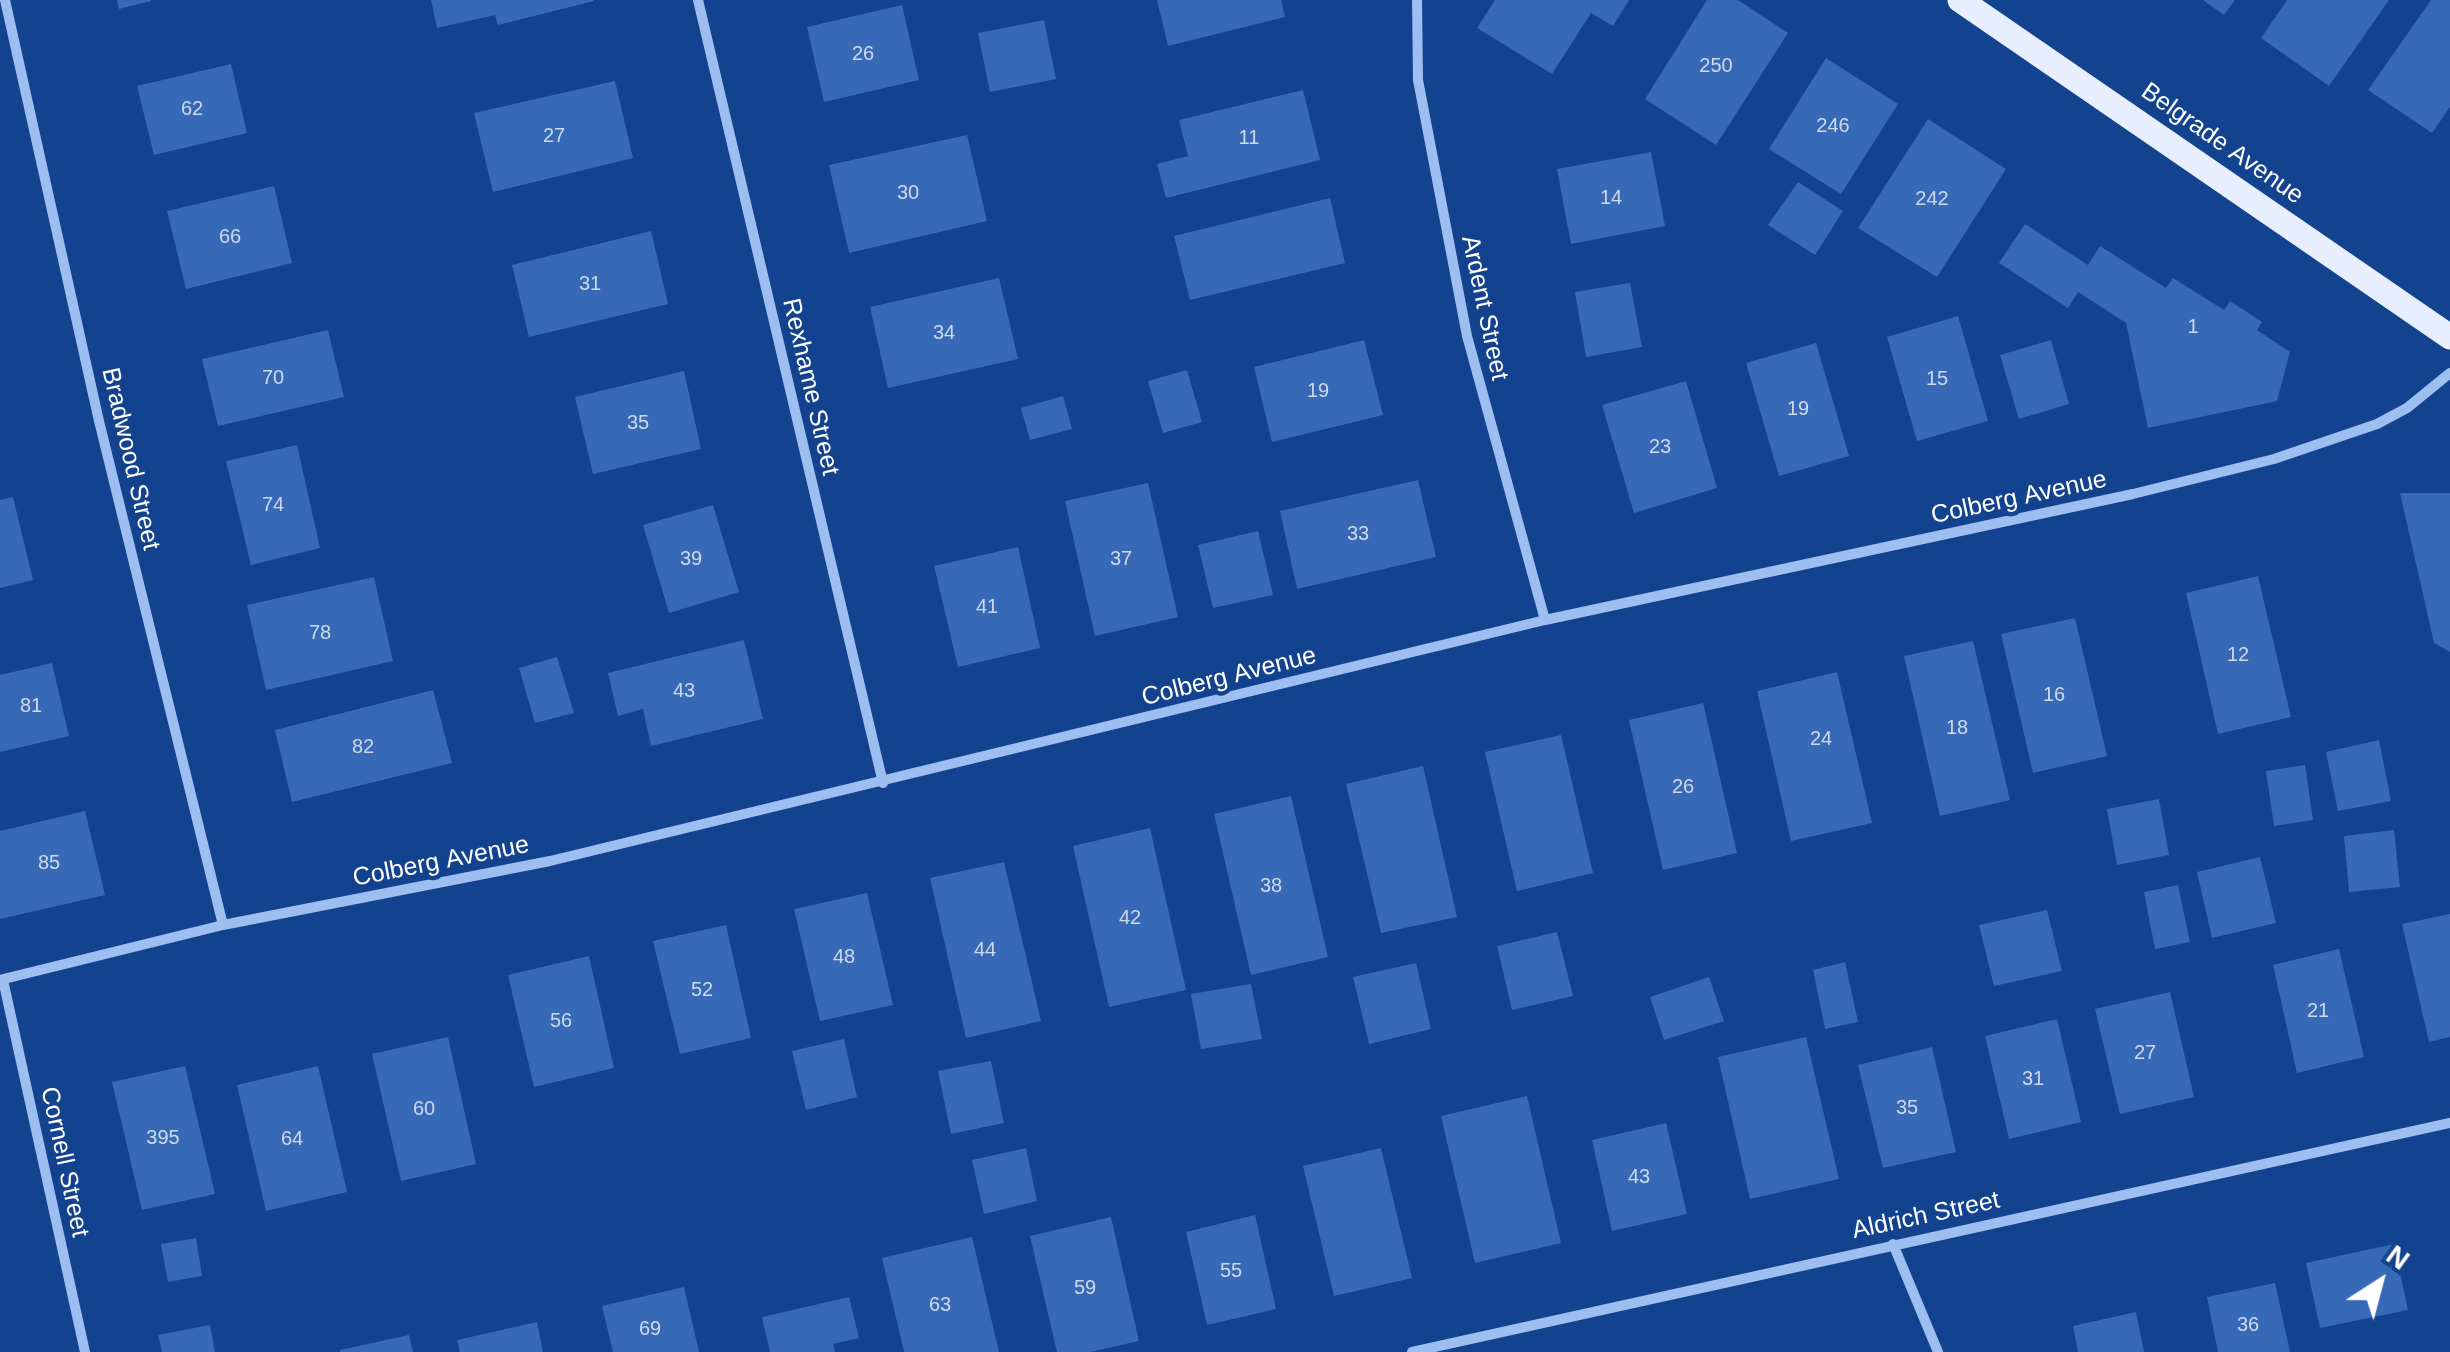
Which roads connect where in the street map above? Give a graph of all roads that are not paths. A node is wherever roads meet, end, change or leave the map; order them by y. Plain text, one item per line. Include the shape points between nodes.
1 (4, 0) edge
2 (698, 0) edge
3 (1417, 0) edge
4 (1960, 0) edge
5 (2450, 338) edge
6 (2450, 373) edge
7 (1545, 620) junction
8 (883, 783) junction
9 (223, 925) junction
10 (2, 980) edge
11 (2450, 1123) edge
12 (1893, 1244) junction
13 (85, 1352) edge
14 (1412, 1352) edge
15 (1938, 1352) edge

1 - 9 street, Bradwood Street
2 - 8 street, Rexhame Street
3 - 7 street, Ardent Street via 1418,80 1467,336
4 - 5 main road, Belgrade Avenue
6 - 7 street, Colberg Avenue via 2377,424 2274,459
7 - 8 street, Colberg Avenue
8 - 9 street, Colberg Avenue via 550,861
9 - 10 street, Colberg Avenue
10 - 13 street, Cornell Street
11 - 12 street, Aldrich Street
12 - 14 street, Aldrich Street
12 - 15 street

